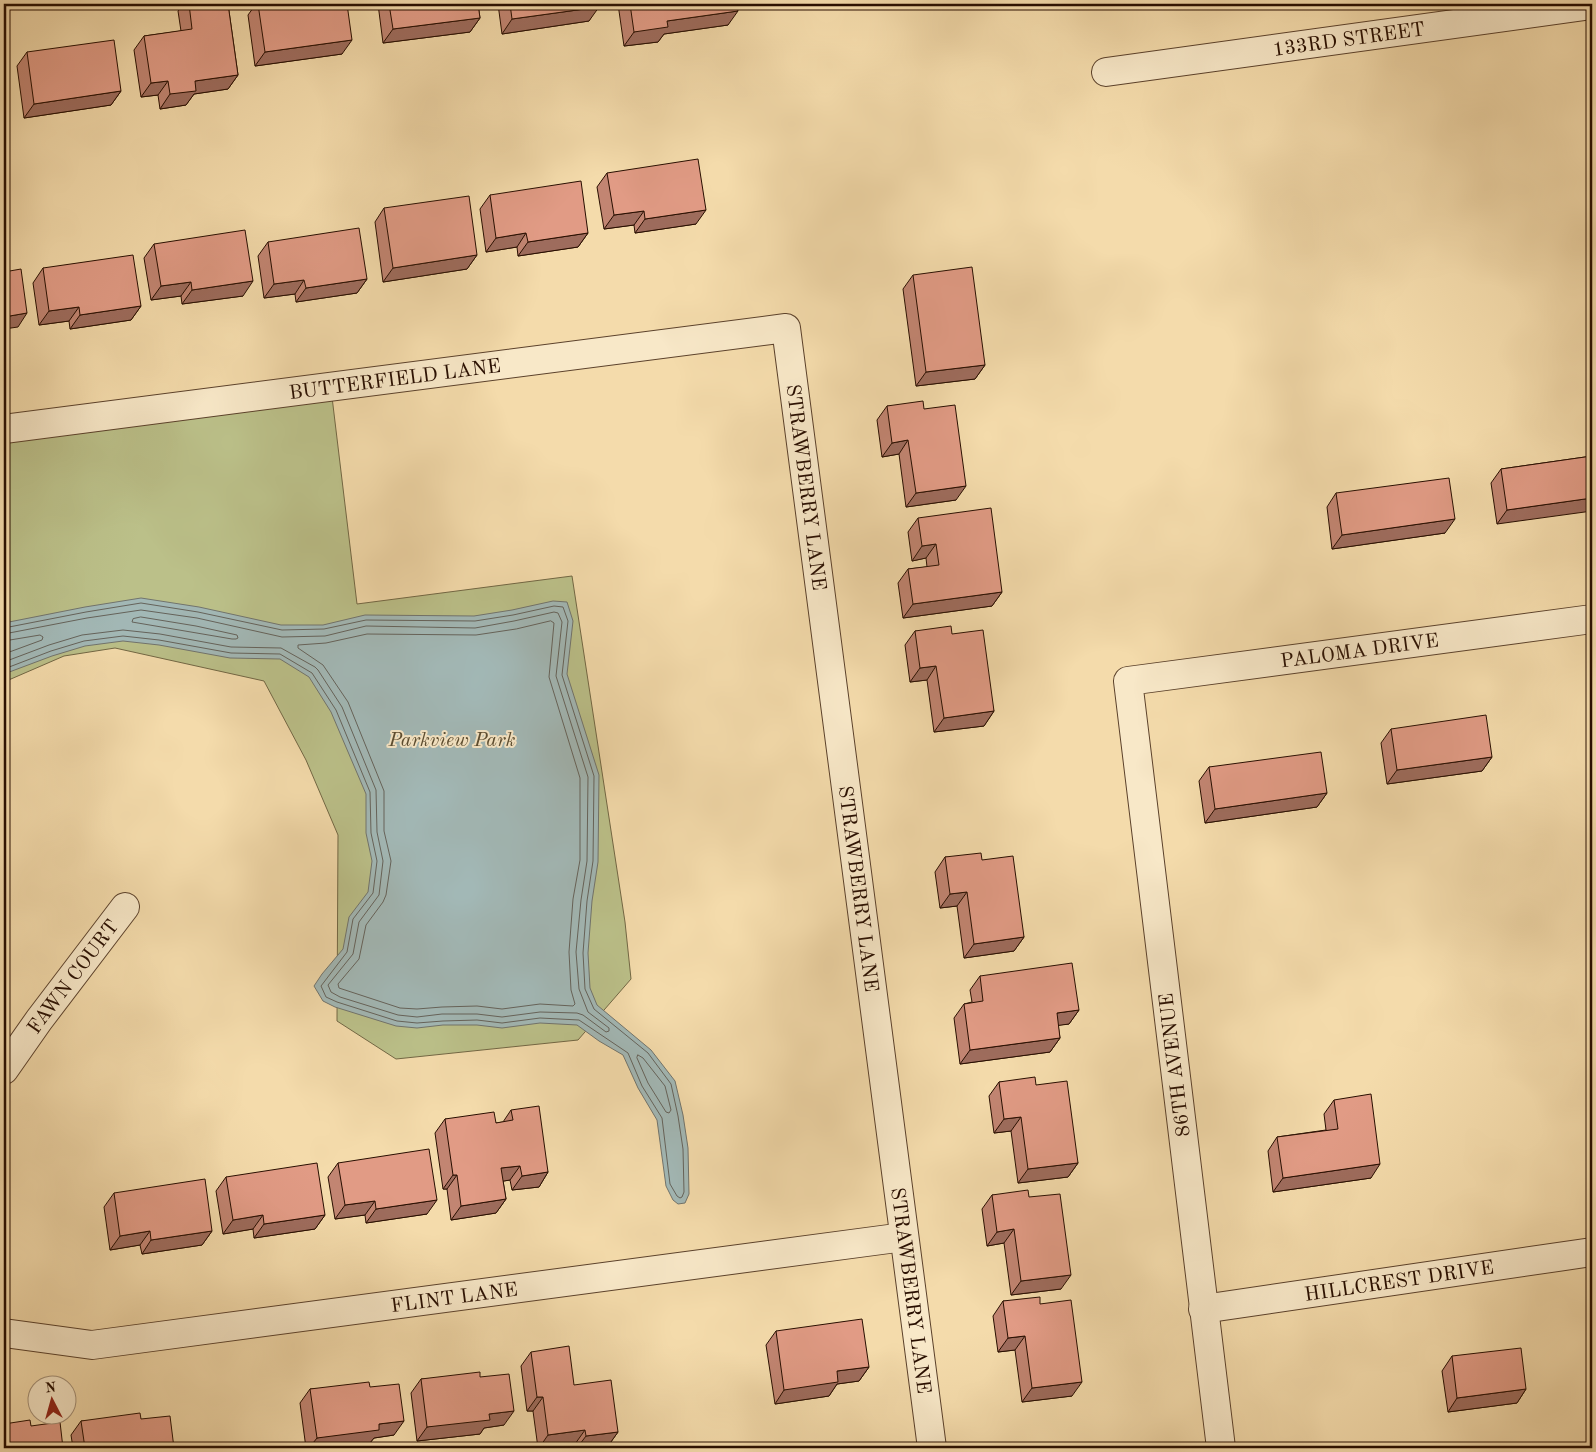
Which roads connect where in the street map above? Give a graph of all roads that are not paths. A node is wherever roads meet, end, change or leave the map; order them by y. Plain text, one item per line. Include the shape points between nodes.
1 (1592, 5) edge
2 (1106, 72) dead end
3 (786, 328) joint
4 (4, 429) edge
5 (1592, 620) edge
6 (1128, 681) joint
7 (125, 907) dead end
8 (4, 1070) edge
9 (904, 1237) junction
10 (1592, 1252) edge
11 (1204, 1308) junction
12 (4, 1333) edge
13 (932, 1448) edge
14 (1221, 1448) edge

1 - 2 street, 133RD STREET
3 - 4 street, BUTTERFIELD LANE
3 - 9 street, STRAWBERRY LANE
5 - 6 street, PALOMA DRIVE
6 - 11 street, 86TH AVENUE
7 - 8 street, FAWN COURT
9 - 12 street, FLINT LANE via 92,1345
9 - 13 street, STRAWBERRY LANE
10 - 11 street, HILLCREST DRIVE
11 - 14 street, 86TH AVENUE

